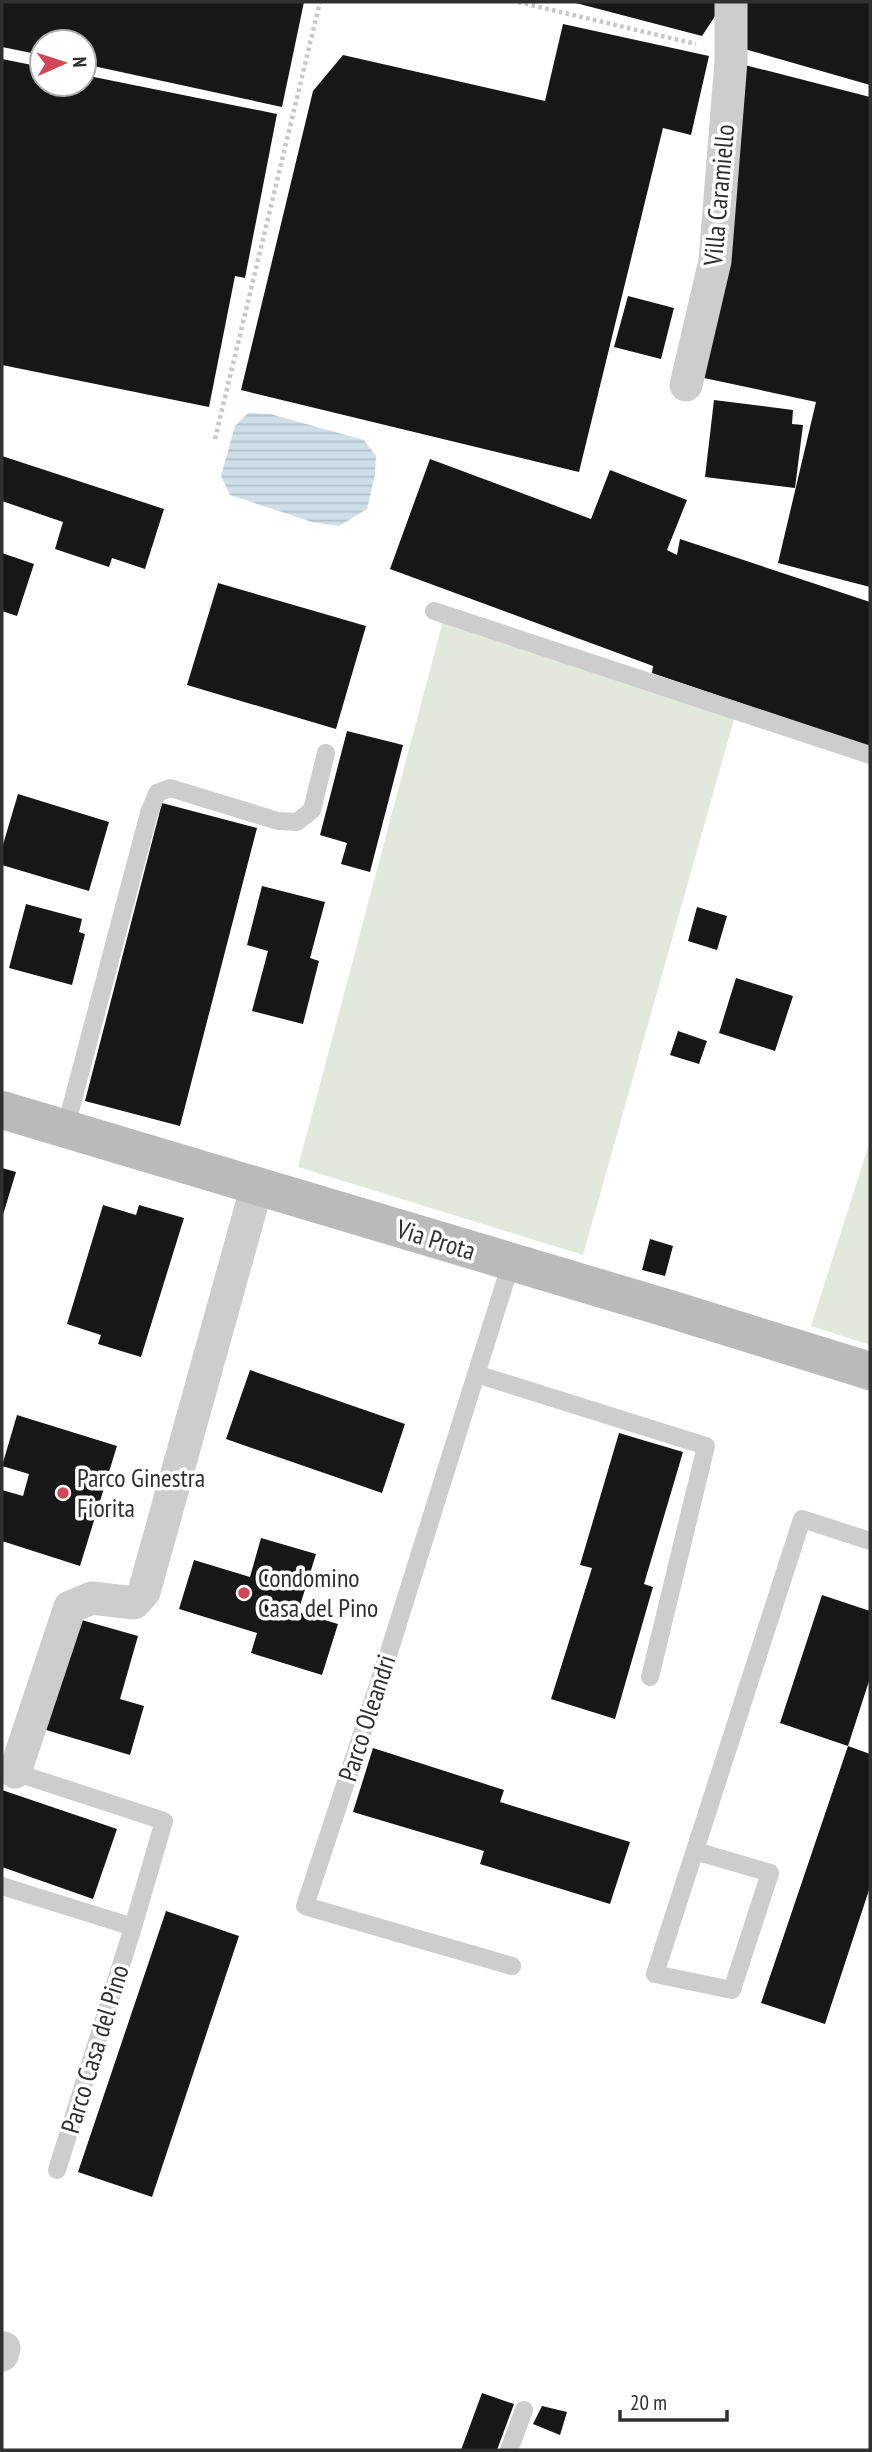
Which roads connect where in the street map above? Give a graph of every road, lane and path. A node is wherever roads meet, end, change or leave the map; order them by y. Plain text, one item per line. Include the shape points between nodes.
1 (320, 2) edge
2 (518, 2) edge
3 (731, 2) edge
4 (731, 53) junction
5 (686, 385) dead end
6 (215, 439) dead end
7 (434, 611) dead end
8 (326, 753) dead end
9 (870, 755) edge
10 (2, 1110) edge
11 (65, 1130) junction
12 (257, 1186) junction
13 (511, 1263) junction
14 (870, 1371) edge
15 (476, 1374) junction
16 (870, 1541) edge
17 (650, 1677) dead end
18 (8, 1769) edge
19 (695, 1851) junction
20 (2, 1886) edge
21 (133, 1927) junction
22 (512, 1966) dead end
23 (57, 2170) dead end
24 (524, 2410) dead end
25 (509, 2450) edge

1 - 6 path
2 - 4 path
3 - 4 street, Villa Caramiello
4 - 5 street, Villa Caramiello via 715,261
7 - 9 lane
8 - 11 lane via 312,810 297,822 278,821 170,788 156,793
10 - 11 street, Via Prota
11 - 12 street, Via Prota
12 - 13 street, Via Prota
12 - 18 street via 144,1592 134,1603 92,1598 71,1607
13 - 14 street, Via Prota
13 - 15 lane, Parco Oleandri
15 - 17 lane via 706,1446
15 - 22 lane, Parco Oleandri via 305,1906
16 - 19 lane via 802,1519
18 - 21 lane, Parco Casa del Pino via 164,1821
19 - 19 lane via 655,1974 732,1990 770,1872
20 - 21 lane
21 - 23 lane, Parco Casa del Pino
24 - 25 lane

